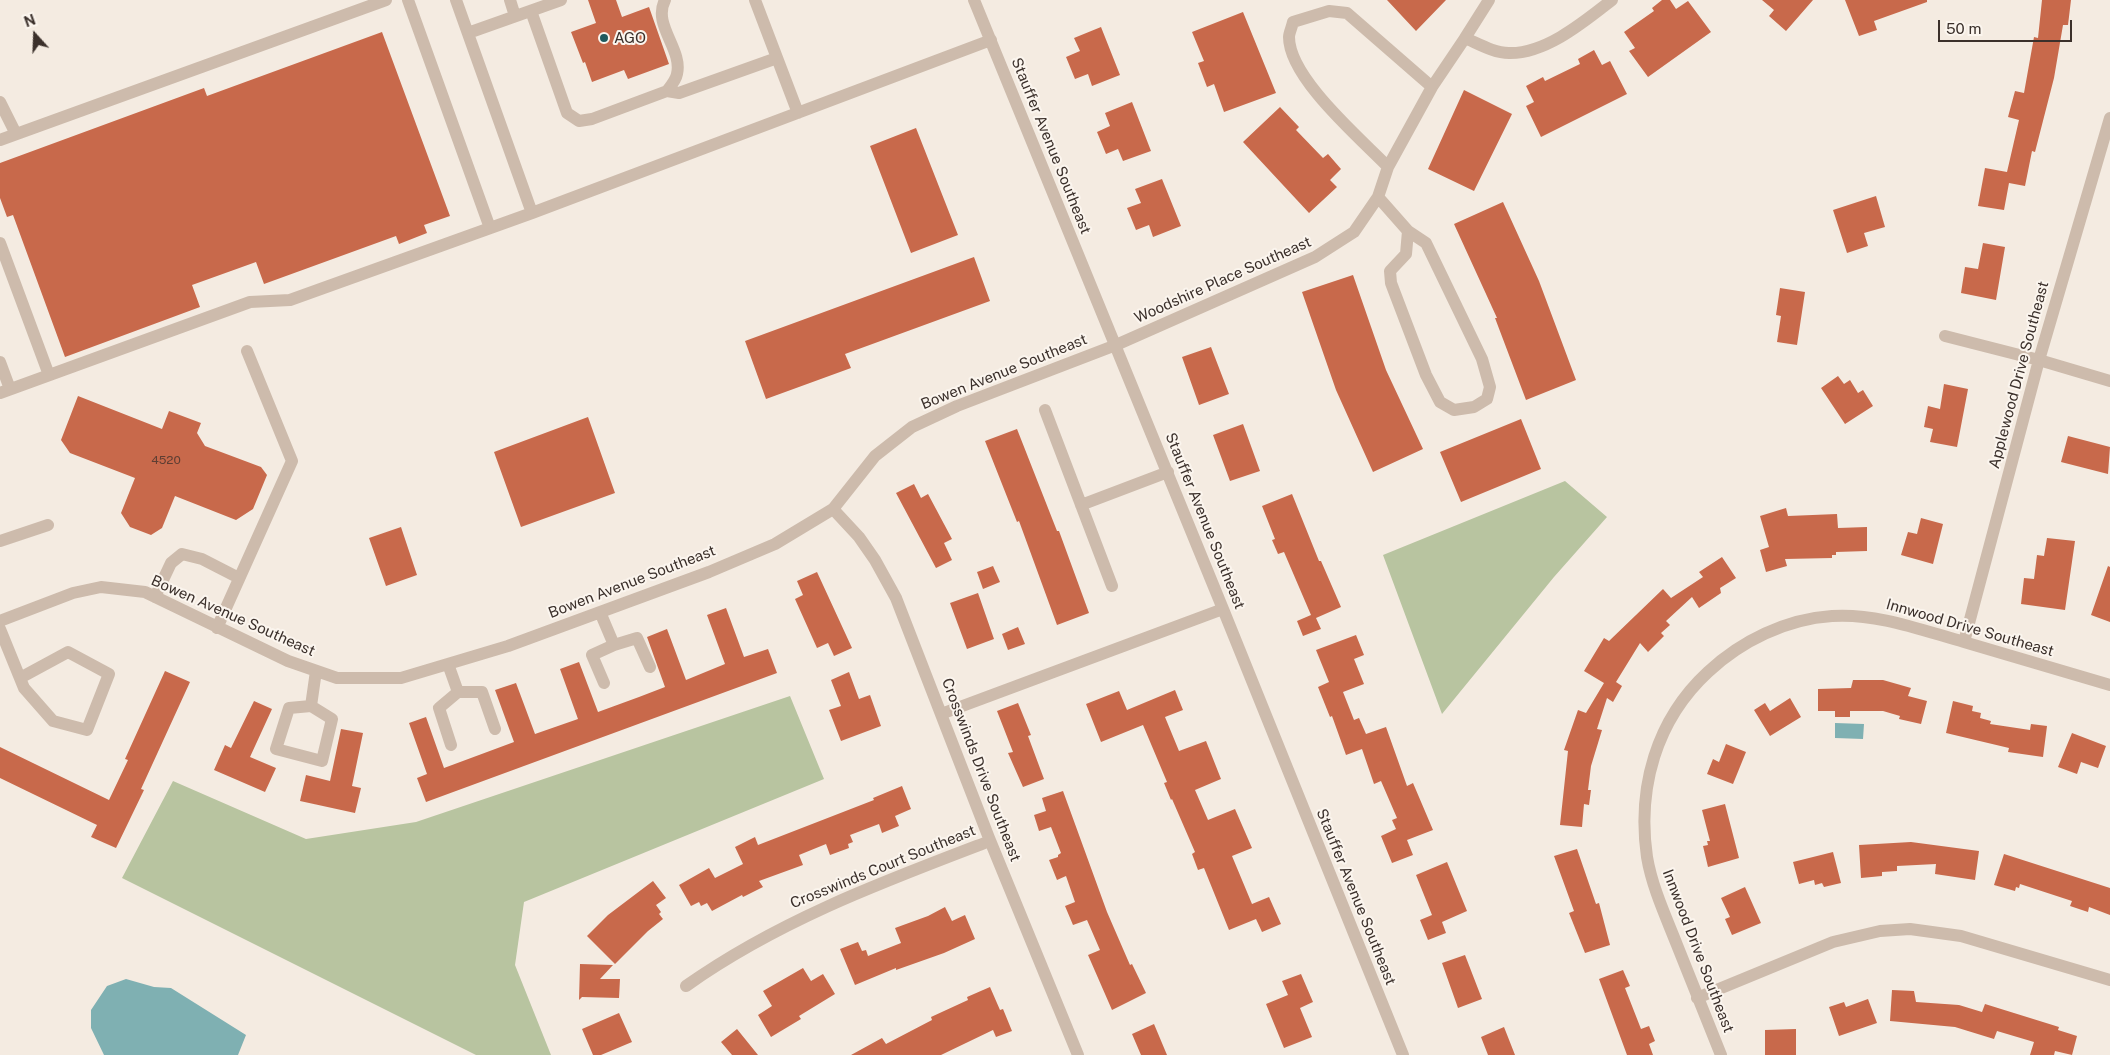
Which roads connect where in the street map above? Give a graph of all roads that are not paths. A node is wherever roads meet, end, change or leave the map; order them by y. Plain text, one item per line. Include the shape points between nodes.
1 (386, 0) edge
2 (408, 0) edge
3 (456, 0) edge
4 (510, 0) edge
5 (561, 0) edge
6 (665, 0) edge
7 (755, 0) edge
8 (974, 0) edge
9 (1489, 0) edge
10 (1612, 0) edge
11 (531, 11) junction
12 (516, 16) junction
13 (468, 33) junction
14 (1465, 38) junction
15 (990, 40) junction
16 (777, 58) junction
17 (1432, 87) junction
18 (668, 91) junction
19 (0, 102) edge
20 (798, 113) junction
21 (2110, 118) edge
22 (16, 134) junction
23 (0, 140) edge
24 (1388, 167) junction
25 (1378, 197) junction
26 (532, 213) junction
27 (490, 228) junction
28 (1408, 231) junction
29 (0, 242) edge
30 (1946, 336) dead end
31 (1116, 346) junction
32 (247, 351) dead end
33 (2039, 360) junction
34 (0, 362) edge
35 (49, 375) junction
36 (2110, 381) edge
37 (5, 391) edge
38 (1045, 410) dead end
39 (1168, 472) junction
40 (1081, 505) junction
41 (833, 509) junction
42 (48, 525) dead end
43 (0, 541) edge
44 (239, 578) junction
45 (1112, 586) dead end
46 (154, 597) junction
47 (1223, 609) junction
48 (600, 612) junction
49 (0, 621) edge
50 (217, 628) junction
51 (0, 629) edge
52 (1964, 642) junction
53 (614, 645) junction
54 (448, 664) junction
55 (650, 667) dead end
56 (316, 671) junction
57 (20, 678) junction
58 (604, 683) dead end
59 (2110, 685) edge
60 (458, 692) junction
61 (311, 706) junction
62 (941, 714) junction
63 (495, 729) dead end
64 (451, 745) dead end
65 (990, 841) junction
66 (2110, 980) edge
67 (686, 986) dead end
68 (1697, 998) junction
69 (1077, 1055) edge
70 (1403, 1055) edge
71 (1720, 1055) edge

1 - 22 street
2 - 27 street
3 - 13 street
4 - 12 street
5 - 11 street
6 - 18 street via 661,7 662,19 677,59 678,73
7 - 16 street
8 - 15 street, Stauffer Avenue Southeast
9 - 14 street, Woodshire Place Southeast
10 - 14 street via 1554,40 1527,51 1508,53
11 - 12 street
11 - 18 street via 567,113 579,121
12 - 13 street
13 - 26 street
14 - 17 street, Woodshire Place Southeast
15 - 20 street
15 - 31 street, Stauffer Avenue Southeast
16 - 18 street via 679,93
16 - 20 street
17 - 24 street, Woodshire Place Southeast
17 - 24 street via 1347,13 1329,11 1293,22 1288,36 1295,61 1310,88
19 - 22 street
20 - 26 street
21 - 33 street, Applewood Drive Southeast
22 - 23 street
24 - 25 street, Woodshire Place Southeast
25 - 28 street
25 - 31 street, Woodshire Place Southeast via 1354,232 1315,257
26 - 27 street
27 - 35 street via 290,300 250,302
28 - 28 street via 1426,244 1482,359 1490,387 1487,398 1474,407 1454,410 1440,402 1426,375 1391,283 1390,271 1406,254
29 - 35 street
30 - 33 street
31 - 39 street, Stauffer Avenue Southeast
31 - 41 street, Bowen Avenue Southeast via 957,406 912,427 875,456
32 - 44 street via 292,461
33 - 36 street
33 - 52 street, Applewood Drive Southeast
34 - 37 street
35 - 37 street
38 - 40 street
39 - 40 street
39 - 47 street, Stauffer Avenue Southeast
40 - 45 street
41 - 48 street, Bowen Avenue Southeast via 775,544
41 - 62 street, Crosswinds Drive Southeast via 859,537 896,598
42 - 43 street
44 - 46 street via 202,559 182,554 171,563
44 - 50 street
46 - 49 street, Bowen Avenue Southeast via 145,592 101,587 73,593
46 - 50 street, Bowen Avenue Southeast
47 - 62 street
47 - 70 street, Stauffer Avenue Southeast
48 - 53 street
48 - 54 street, Bowen Avenue Southeast
50 - 56 street, Bowen Avenue Southeast
51 - 57 street
52 - 59 street, Innwood Drive Southeast
52 - 68 street, Innwood Drive Southeast via 1893,621 1832,616 1795,622 1758,637 1722,659 1692,687 1670,717 1659,741 1644,803 1650,866
53 - 55 street via 637,638
53 - 58 street via 592,655
54 - 56 street, Bowen Avenue Southeast via 400,678 337,678
54 - 60 street
56 - 61 street
57 - 57 street via 24,688 53,721 86,730 109,674 68,652
60 - 63 street via 482,692
60 - 64 street via 439,708
61 - 61 street via 289,708 276,749 322,761 332,719
62 - 65 street, Crosswinds Drive Southeast
65 - 67 street, Crosswinds Court Southeast via 814,911 750,945
65 - 69 street, Crosswinds Drive Southeast
66 - 68 street via 1960,936 1896,928 1833,942
68 - 71 street, Innwood Drive Southeast

